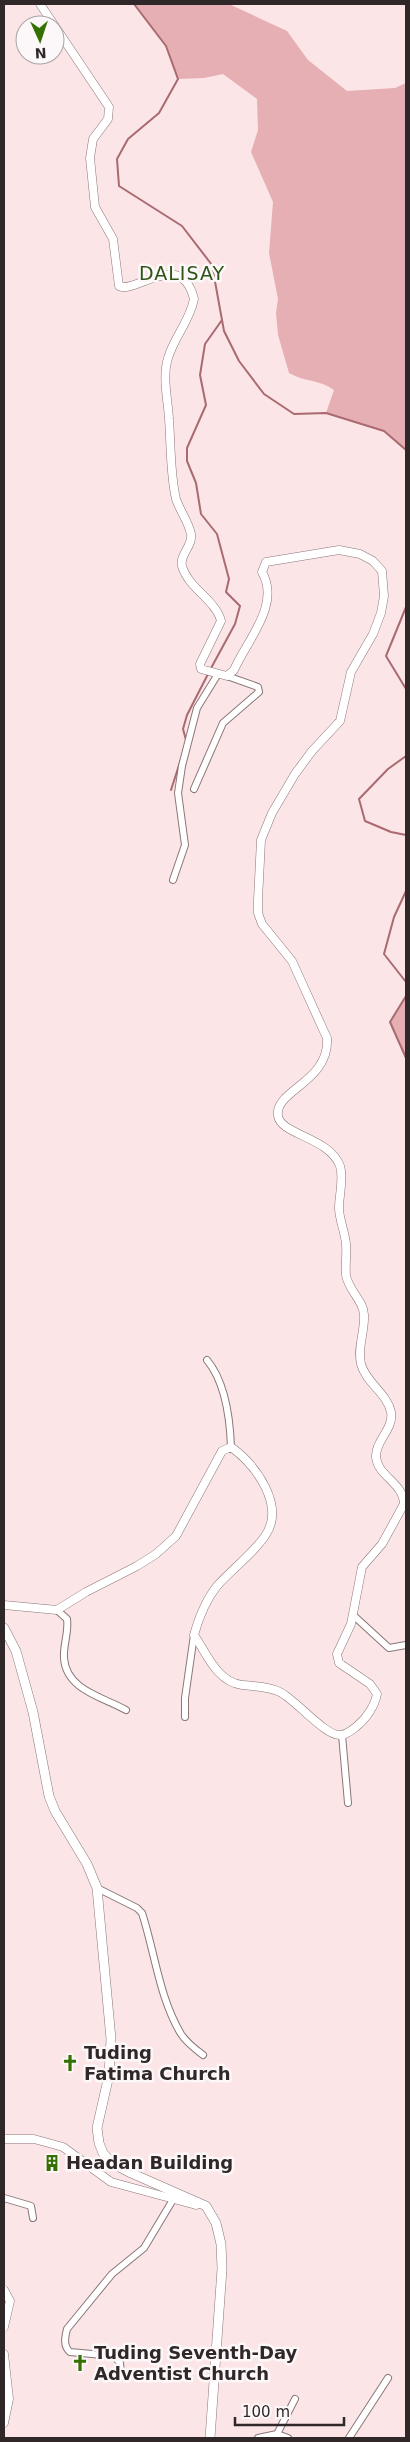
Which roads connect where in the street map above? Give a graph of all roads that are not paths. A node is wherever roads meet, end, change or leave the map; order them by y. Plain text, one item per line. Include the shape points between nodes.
1 (40, 4) edge
2 (218, 674) junction
3 (227, 676) junction
4 (194, 789) dead end
5 (173, 880) dead end
6 (207, 1360) dead end
7 (231, 1447) junction
8 (4, 1605) edge
9 (57, 1610) junction
10 (353, 1615) junction
11 (4, 1628) edge
12 (194, 1635) junction
13 (406, 1645) edge
14 (126, 1710) dead end
15 (185, 1717) dead end
16 (342, 1735) junction
17 (348, 1803) dead end
18 (97, 1888) junction
19 (203, 2055) dead end
20 (4, 2139) edge
21 (4, 2198) edge
22 (174, 2198) junction
23 (206, 2206) junction
24 (33, 2218) dead end
25 (4, 2290) edge
26 (4, 2326) edge
27 (4, 2354) edge
28 (121, 2373) dead end
29 (388, 2378) dead end
30 (295, 2399) dead end
31 (4, 2423) edge
32 (277, 2434) junction
33 (210, 2438) edge
34 (258, 2438) edge
35 (288, 2438) edge
36 (349, 2438) edge

1 - 2 street via 109,107 108,119 93,139 90,158 95,207 113,239 119,286 128,288 157,275 168,275 188,284 194,299 168,357 166,382 176,497 191,540 182,558 182,566 198,591 220,615 221,621 200,664 201,669
2 - 3 street
2 - 5 street via 197,708 182,766 178,792 185,845
3 - 4 street via 258,687 259,692 223,723
3 - 10 street via 234,670 262,619 268,598 268,582 262,572 266,562 339,550 360,554 382,571 384,596 380,613 373,634 351,672 340,720 301,767 272,813 261,840 258,880 258,913 262,924 292,961 327,1038 328,1051 318,1070 279,1103 278,1114 280,1122 287,1128 329,1149 341,1169 339,1208 346,1248 346,1274 364,1316 359,1346 361,1364 369,1382 387,1403 391,1413 390,1424 378,1448 377,1462 403,1496 401,1511 382,1544 362,1567
6 - 7 street via 216,1373 229,1412
7 - 9 street via 222,1451 176,1536 137,1566
7 - 12 street via 266,1487 273,1512 272,1521 265,1537 217,1586 199,1618
8 - 9 street
9 - 14 street via 67,1619 64,1656 68,1674 80,1688
10 - 13 street via 389,1648
10 - 16 street via 337,1654 339,1664 370,1684 377,1694 363,1721
11 - 18 main road via 16,1651 33,1712 49,1796
12 - 15 street
12 - 16 street via 221,1677 229,1682 278,1691 328,1733
16 - 17 street
18 - 19 street via 142,1913 165,1997 181,2034
18 - 23 main road via 111,2039 109,2074 97,2128 99,2144 112,2162
20 - 22 street via 34,2139 63,2147 111,2182
21 - 24 street via 31,2206
22 - 23 street
22 - 28 street via 144,2248 112,2274 65,2335 70,2352 114,2356 120,2362
23 - 33 main road via 216,2223 222,2268
25 - 26 street via 10,2301
27 - 31 street via 9,2399
29 - 36 street
30 - 32 street
32 - 34 street
32 - 35 street

